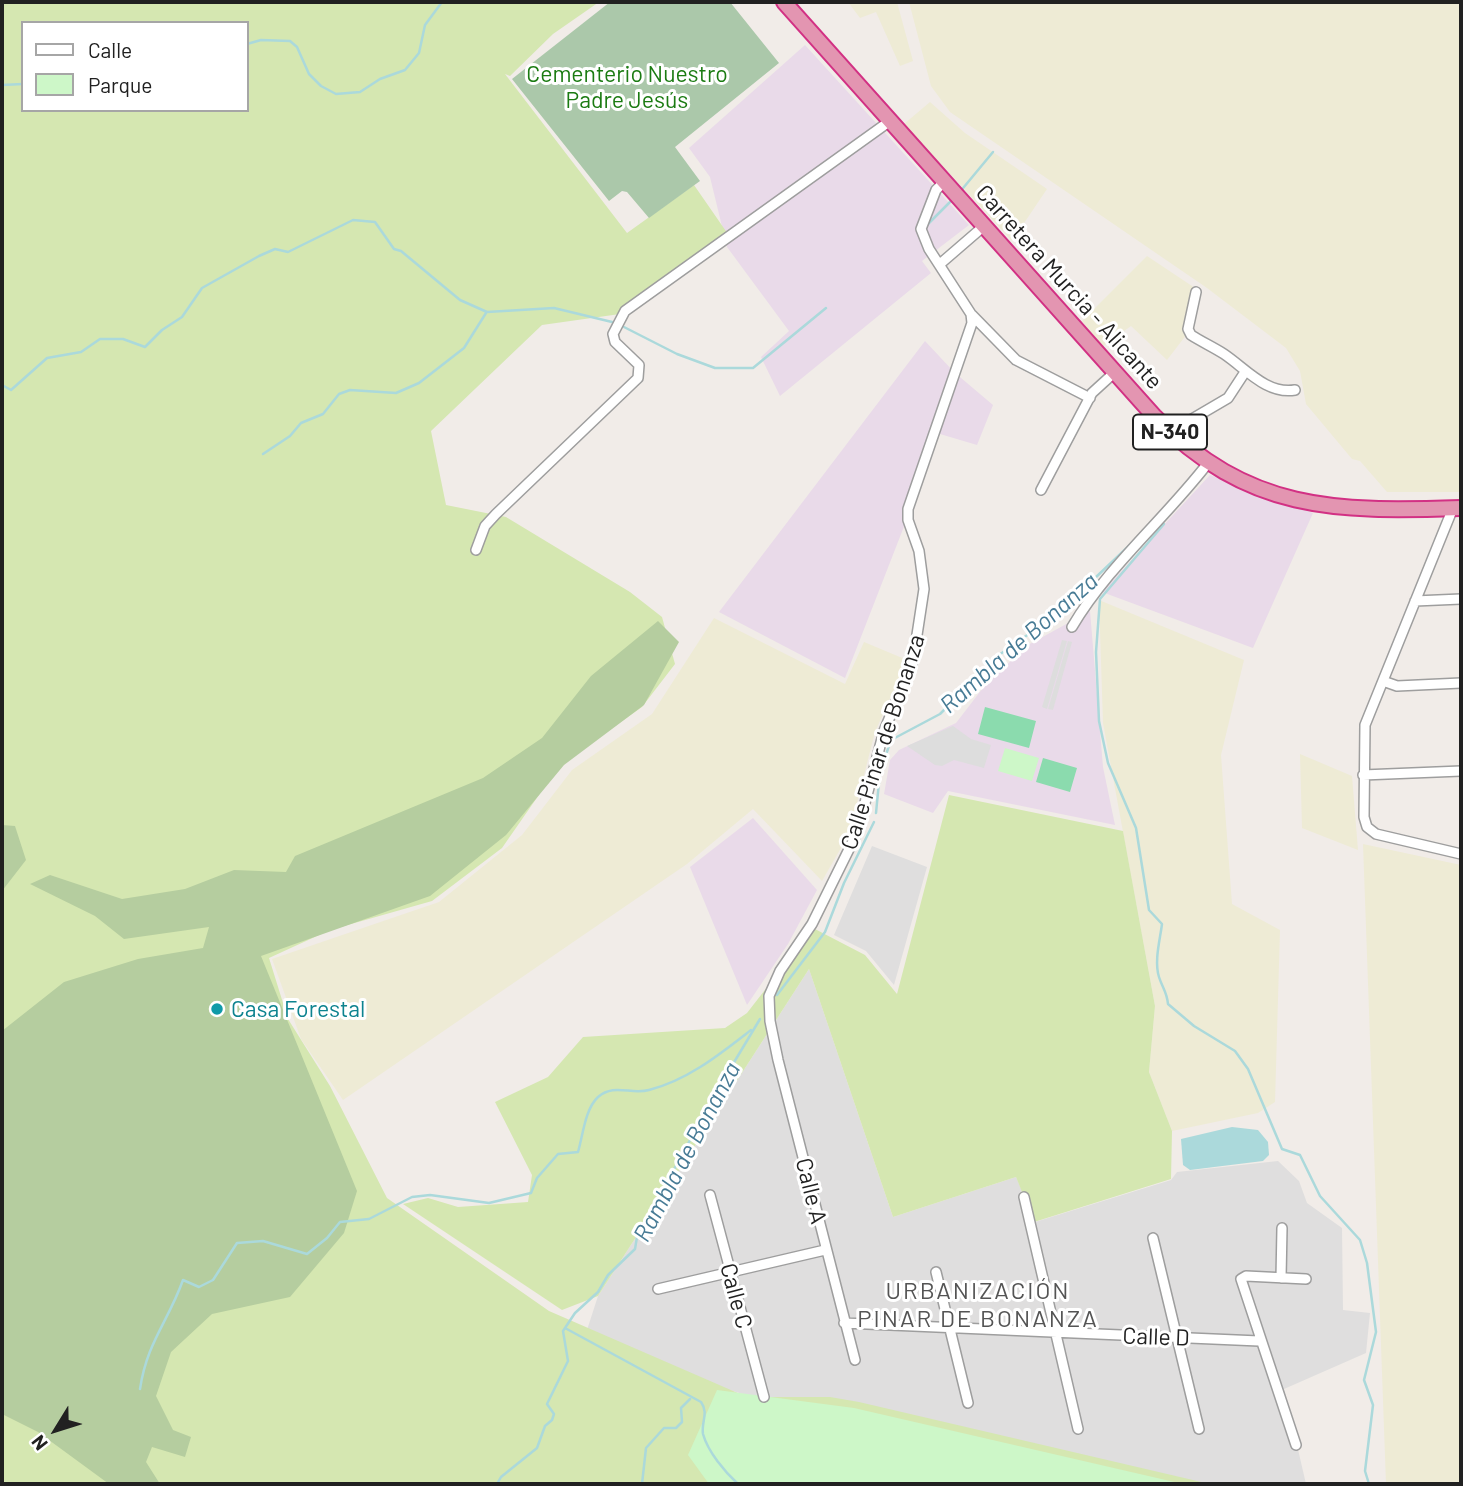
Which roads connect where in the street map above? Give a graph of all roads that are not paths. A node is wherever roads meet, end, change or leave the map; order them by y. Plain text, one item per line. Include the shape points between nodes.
1 (784, 2) edge
2 (890, 121) junction
3 (947, 185) junction
4 (984, 226) junction
5 (940, 264) junction
6 (1196, 292) dead end
7 (971, 314) junction
8 (1115, 372) junction
9 (1245, 372) junction
10 (1296, 390) dead end
11 (1090, 398) junction
12 (1170, 432) junction
13 (1208, 463) junction
14 (1041, 490) dead end
15 (1457, 508) edge
16 (476, 550) dead end
17 (1461, 599) edge
18 (1415, 601) junction
19 (1072, 627) dead end
20 (1383, 681) junction
21 (1461, 683) edge
22 (1461, 771) edge
23 (1363, 775) junction
24 (1461, 854) edge
25 (770, 1021) joint
26 (710, 1195) dead end
27 (1024, 1198) dead end
28 (1282, 1227) dead end
29 (1153, 1238) dead end
30 (825, 1250) junction
31 (729, 1272) junction
32 (936, 1272) dead end
33 (1282, 1278) junction
34 (1306, 1279) dead end
35 (658, 1289) dead end
36 (844, 1323) junction
37 (949, 1328) junction
38 (1055, 1333) junction
39 (1177, 1338) junction
40 (1259, 1341) junction
41 (855, 1360) dead end
42 (764, 1397) dead end
43 (968, 1403) dead end
44 (1078, 1429) dead end
45 (1199, 1429) dead end
46 (1296, 1445) dead end

1 - 2 highway, Carretera Murcia - Alicante / N-340
2 - 3 highway, Carretera Murcia - Alicante / N-340
2 - 16 street via 625,311 613,334 615,342 639,365 638,378 496,514 485,526
3 - 4 highway, Carretera Murcia - Alicante / N-340
3 - 5 street via 936,190 921,229
4 - 5 street
4 - 8 highway, Carretera Murcia - Alicante / N-340
5 - 7 street
6 - 9 street via 1189,332 1233,359
7 - 11 street via 1016,360
7 - 25 street, Calle Pinar de Bonanza via 970,332 908,509 924,589 914,661 884,731 858,833 813,923 772,985
8 - 11 street
8 - 12 highway, Carretera Murcia - Alicante / N-340
9 - 10 street via 1275,387
9 - 12 street via 1228,398
11 - 14 street
12 - 13 highway, Carretera Murcia - Alicante / N-340
13 - 15 highway, Carretera Murcia - Alicante / N-340 via 1267,492 1339,509
13 - 19 street via 1091,596
15 - 18 street
17 - 18 street
18 - 20 street
20 - 21 street via 1397,686
20 - 23 street via 1365,725
22 - 23 street
23 - 24 street via 1367,827 1376,834
25 - 30 street, Calle A
26 - 31 street, Calle C
27 - 38 street
28 - 33 street
29 - 39 street
30 - 31 street
30 - 36 street, Calle A
31 - 35 street
31 - 42 street, Calle C
32 - 37 street
33 - 34 street
33 - 40 street via 1241,1279
36 - 37 street, Calle D
36 - 41 street, Calle A
37 - 38 street, Calle D
37 - 43 street
38 - 39 street, Calle D
38 - 44 street
39 - 40 street, Calle D
39 - 45 street
40 - 46 street

